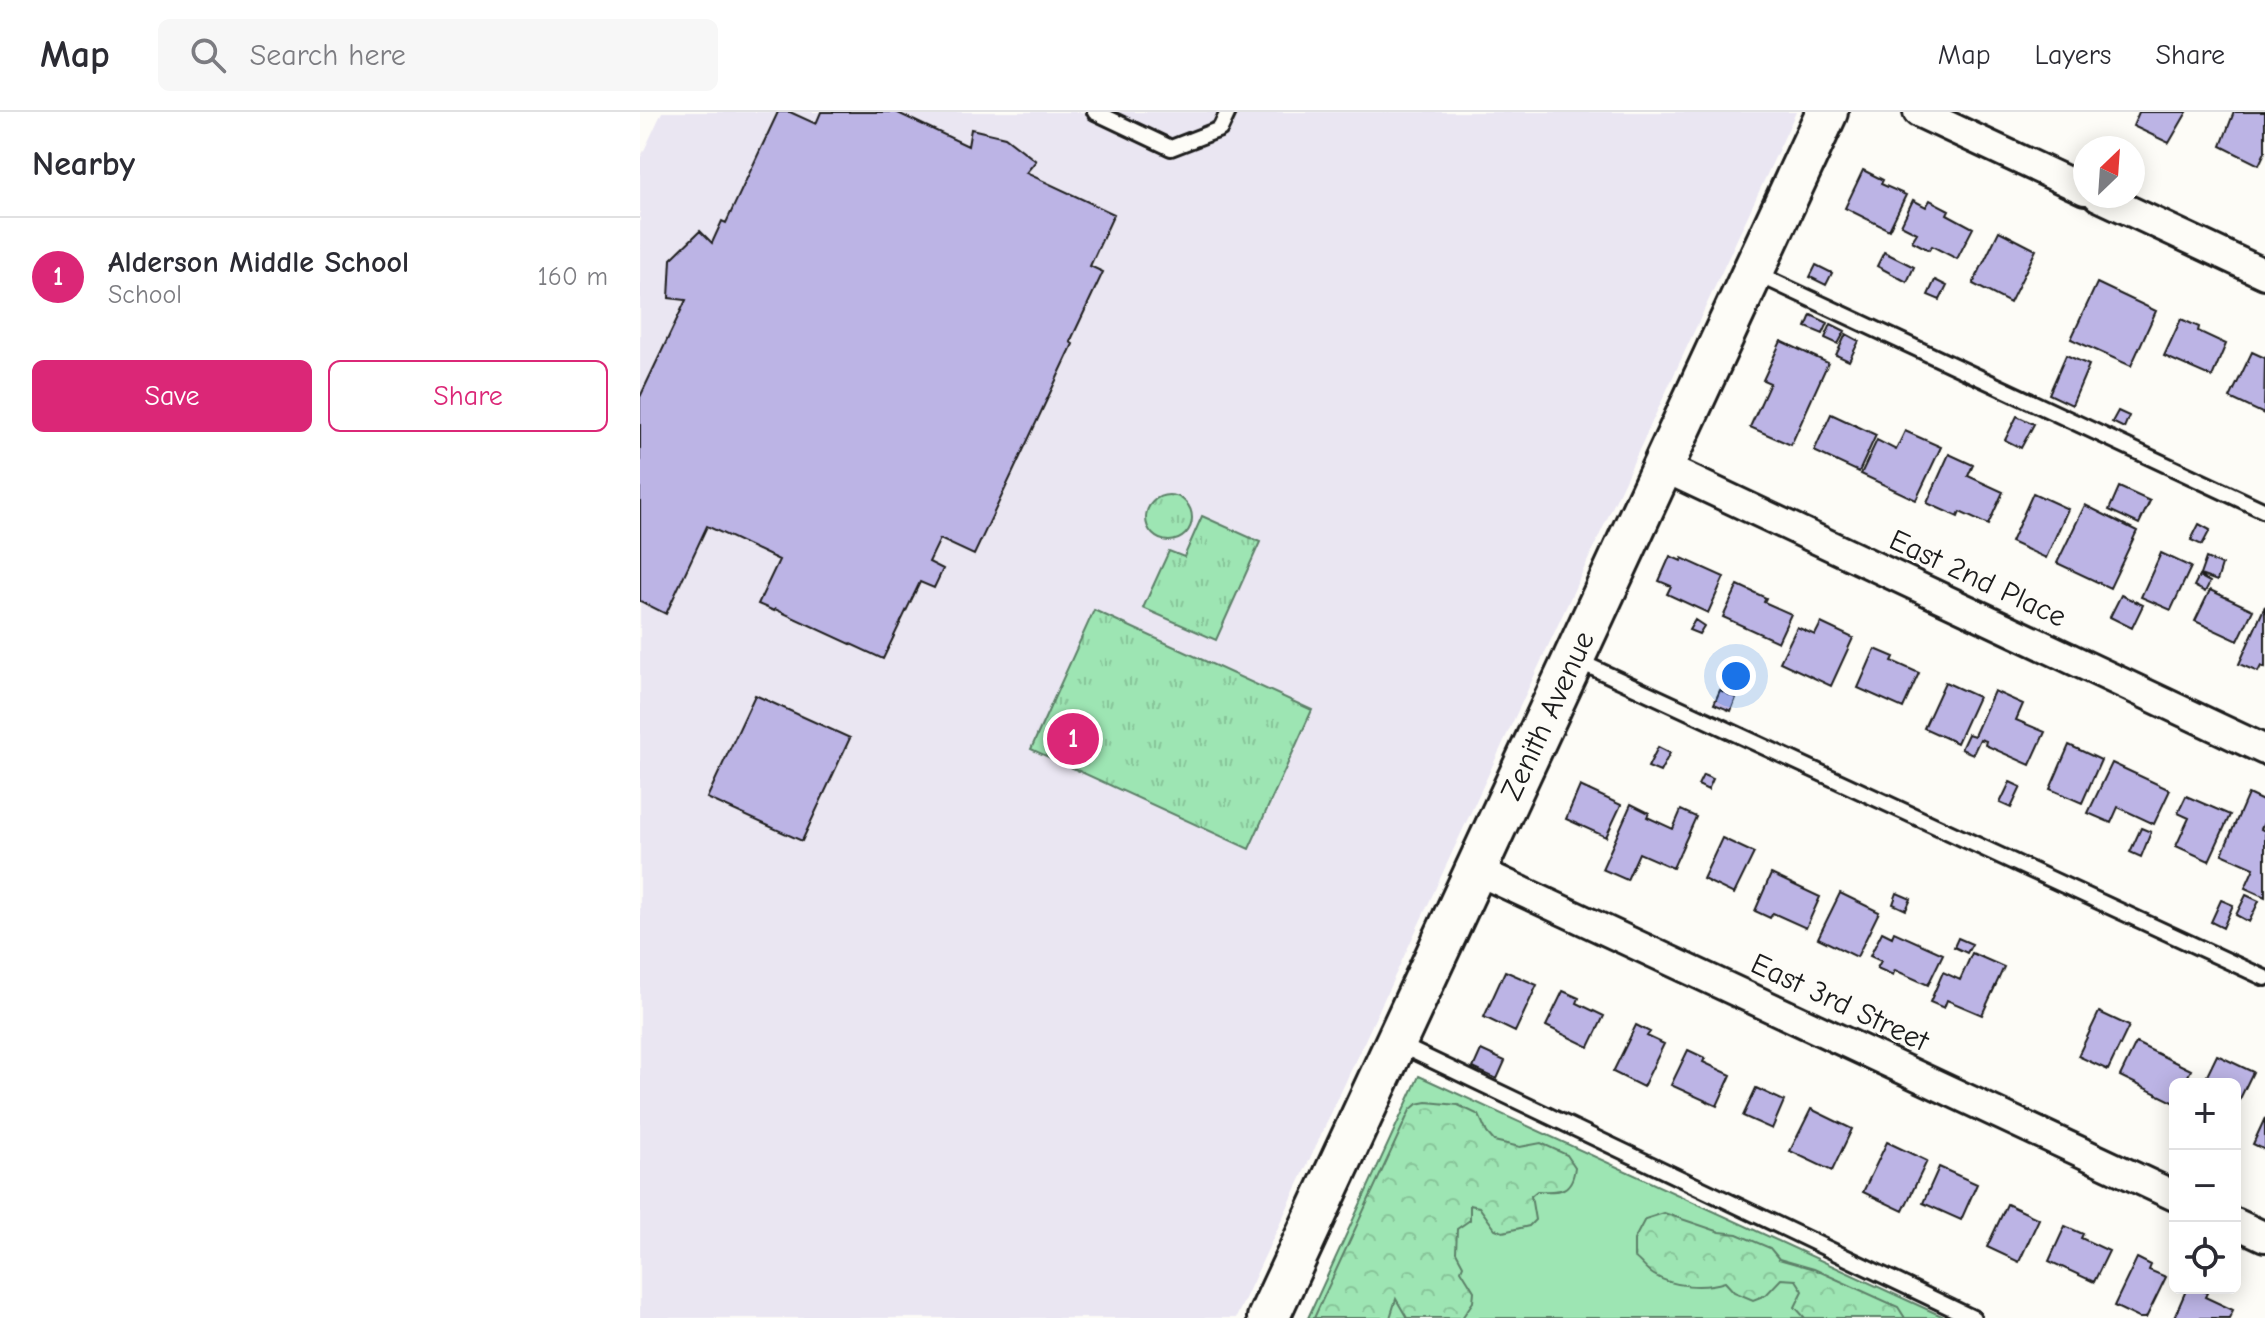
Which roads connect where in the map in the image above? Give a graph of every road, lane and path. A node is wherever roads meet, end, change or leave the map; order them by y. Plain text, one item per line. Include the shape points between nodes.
1 (1095, 112) edge
2 (1228, 112) edge
3 (1827, 112) edge
4 (1918, 112) edge
5 (2073, 184) edge
6 (2124, 208) edge
7 (1753, 272) junction
8 (2265, 274) edge
9 (1663, 467) junction
10 (2265, 511) edge
11 (1574, 659) junction
12 (2265, 750) edge
13 (1476, 870) junction
14 (2265, 978) edge
15 (1396, 1042) junction
16 (2169, 1193) edge
17 (2241, 1226) edge
18 (2265, 1237) edge
19 (1268, 1318) edge
20 (1973, 1318) edge

1 - 2 lane via 1171,148 1220,129
3 - 7 street, Zenith Avenue
4 - 5 street
6 - 8 street
7 - 9 street, Zenith Avenue
7 - 10 lane
9 - 11 street, Zenith Avenue
9 - 12 street, East 2nd Place
11 - 13 street, Zenith Avenue
11 - 14 lane
13 - 15 street, Zenith Avenue
13 - 16 street, East 3rd Street
15 - 19 street, Zenith Avenue
15 - 20 lane
17 - 18 street

